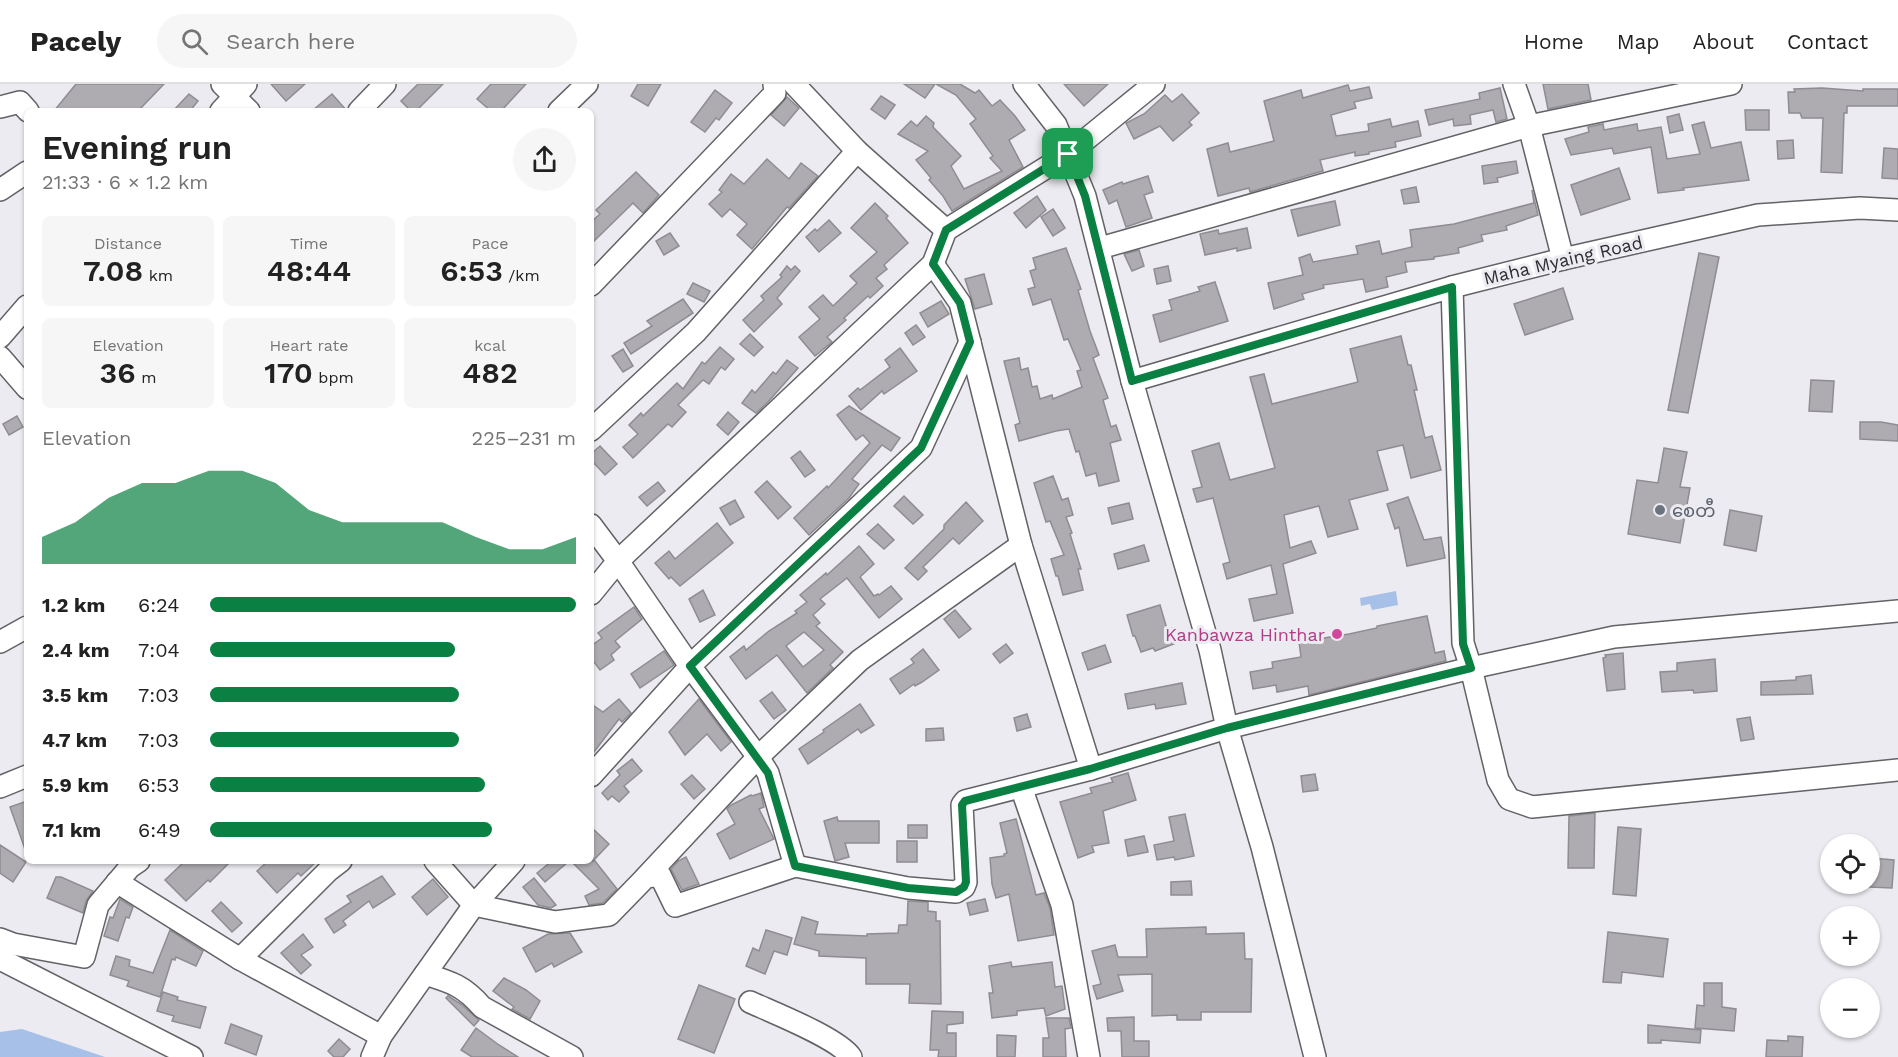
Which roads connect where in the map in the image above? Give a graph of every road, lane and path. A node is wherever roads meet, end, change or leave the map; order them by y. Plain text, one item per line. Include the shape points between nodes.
1 (385, 84) edge
2 (587, 84) edge
3 (774, 84) edge
4 (794, 84) edge
5 (1024, 84) edge
6 (1154, 84) edge
7 (1514, 84) edge
8 (1731, 84) edge
9 (0, 107) edge
10 (25, 108) edge
11 (362, 108) edge
12 (562, 108) edge
13 (1529, 126) junction
14 (857, 152) junction
15 (1068, 154) junction
16 (24, 174) edge
17 (0, 190) edge
18 (1898, 210) edge
19 (946, 230) junction
20 (1100, 248) junction
21 (1563, 259) junction
22 (933, 264) junction
23 (594, 282) edge
24 (1452, 287) junction
25 (24, 310) edge
26 (0, 338) edge
27 (970, 342) junction
28 (0, 357) edge
29 (1132, 381) junction
30 (24, 385) edge
31 (594, 427) edge
32 (594, 529) edge
33 (1021, 545) junction
34 (618, 561) junction
35 (594, 590) edge
36 (1898, 611) edge
37 (24, 629) edge
38 (0, 642) edge
39 (690, 666) junction
40 (1471, 668) junction
41 (1227, 728) junction
42 (758, 757) junction
43 (1090, 769) junction
44 (1898, 771) edge
45 (594, 773) edge
46 (24, 777) edge
47 (0, 787) edge
48 (1021, 787) junction
49 (134, 864) edge
50 (337, 864) edge
51 (438, 864) edge
52 (511, 864) edge
53 (795, 866) junction
54 (646, 877) junction
55 (117, 882) junction
56 (474, 905) junction
57 (0, 939) edge
58 (0, 958) edge
59 (240, 959) junction
60 (425, 974) junction
61 (750, 1002) dead end
62 (381, 1036) junction
63 (192, 1057) edge
64 (372, 1057) edge
65 (572, 1057) edge
66 (851, 1057) edge
67 (1089, 1057) edge
68 (1315, 1057) edge

1 - 11 street
2 - 12 street
3 - 23 street via 774,93
4 - 14 street
5 - 15 street via 1056,125
6 - 15 street
7 - 13 street
8 - 13 street
9 - 10 street via 20,102
13 - 20 street
13 - 21 street
14 - 19 street
14 - 31 street via 696,332
15 - 19 street
15 - 20 street
16 - 17 street
18 - 21 street, Maha Myaing Road via 1860,208 1758,215
19 - 22 street
20 - 29 street
21 - 24 street, Maha Myaing Road
22 - 27 street via 960,303
22 - 34 street
24 - 29 street, Maha Myaing Road
24 - 40 street via 1463,644
25 - 26 street
27 - 33 street
27 - 39 street via 921,448
28 - 30 street
29 - 41 street via 1210,650
32 - 34 street
33 - 42 street via 860,660
33 - 43 street
34 - 35 street
34 - 39 street
36 - 40 street via 1614,637
37 - 38 street
39 - 42 street
39 - 45 street
40 - 41 street
40 - 44 street via 1498,780 1509,799 1532,807
41 - 43 street
41 - 68 street via 1262,847
42 - 53 street via 768,773
42 - 54 street
43 - 48 street
46 - 47 street
48 - 53 street via 962,805 966,882 956,892 908,888
48 - 67 street via 1062,905
49 - 55 street
50 - 59 street
51 - 56 street
52 - 56 street
53 - 54 street via 675,906 660,874
54 - 56 street via 609,915 555,922
55 - 57 street via 99,905 84,957
55 - 59 street
56 - 60 street
58 - 63 street
59 - 62 street
60 - 62 street
60 - 65 street via 454,983 482,1007
61 - 66 street via 817,1033
62 - 64 street

